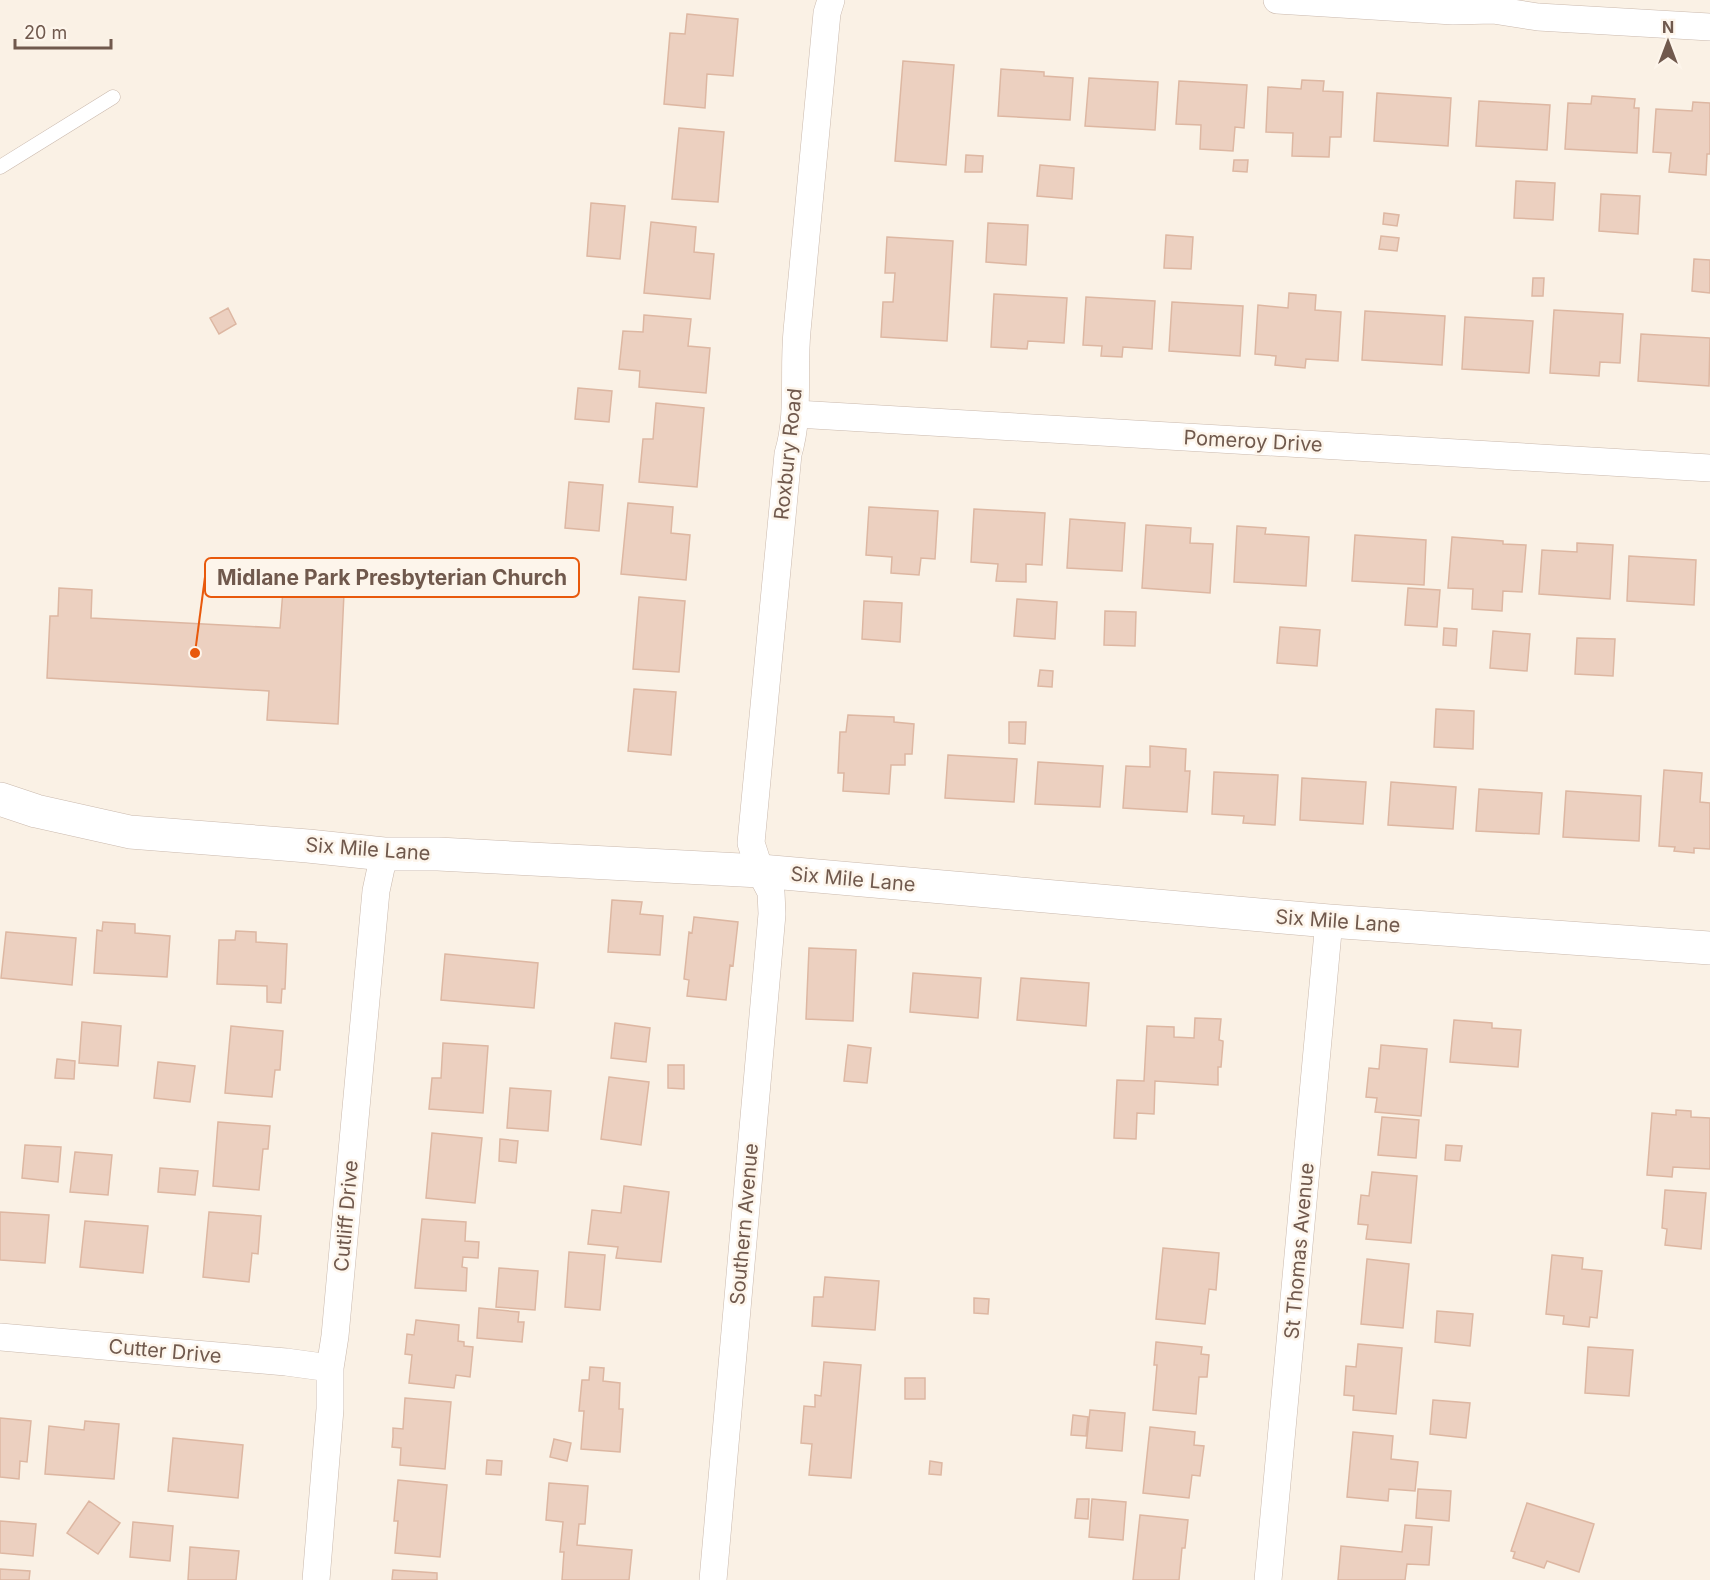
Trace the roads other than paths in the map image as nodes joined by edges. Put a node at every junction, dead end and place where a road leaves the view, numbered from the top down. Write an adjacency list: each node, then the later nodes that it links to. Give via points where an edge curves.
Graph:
1 (831, 0): 7 (street, Roxbury Road, via 796,351)
2 (1277, 0): 3 (street, via 1453,11)
3 (1494, 5): 4 (street, via 1538,17)
4 (1710, 27)
5 (113, 98): 6 (lane)
6 (0, 167)
7 (796, 414): 8 (street, Pomeroy Drive); 11 (street, Roxbury Road, via 788,454 751,843)
8 (1710, 468)
9 (0, 800): 10 (street, Six Mile Lane, via 130,832)
10 (384, 854): 11 (street, Six Mile Lane); 15 (street, Cutliff Drive, via 376,891)
11 (760, 871): 12 (street, Six Mile Lane); 17 (street, Southern Avenue, via 771,892 772,914)
12 (1329, 921): 13 (street, Six Mile Lane); 18 (street, St Thomas Avenue)
13 (1710, 948)
14 (0, 1336): 15 (street, Cutter Drive)
15 (330, 1368): 16 (street, Cutliff Drive)
16 (316, 1580)
17 (713, 1580)
18 (1268, 1580)

